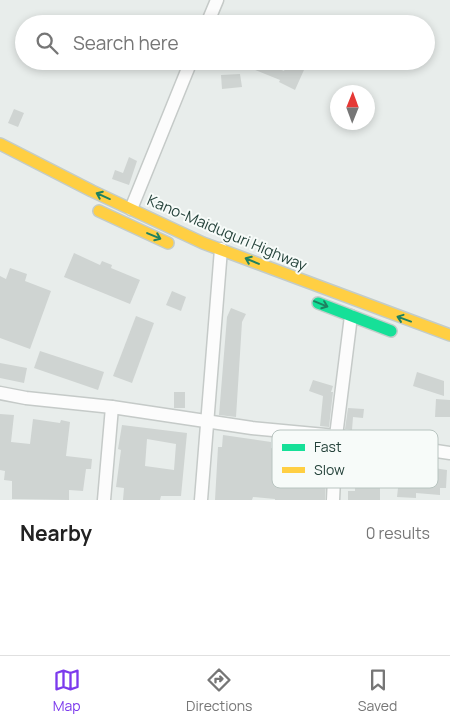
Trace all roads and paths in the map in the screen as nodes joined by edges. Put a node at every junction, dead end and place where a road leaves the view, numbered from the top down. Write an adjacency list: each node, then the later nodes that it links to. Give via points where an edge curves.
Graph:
1 (217, 0): 2 (street)
2 (211, 15)
3 (188, 70): 6 (street)
4 (0, 144): 6 (highway, Kano-Maiduguri Highway, one-way to 4)
5 (86, 205): 7 (highway, one-way to 7)
6 (131, 209): 8 (highway, Kano-Maiduguri Highway)
7 (176, 246)
8 (221, 249): 12 (highway, Kano-Maiduguri Highway, one-way to 8); 15 (street)
9 (309, 300): 10 (highway, one-way to 10)
10 (351, 316): 11 (highway); 17 (street)
11 (399, 333)
12 (450, 335)
13 (0, 393): 14 (street)
14 (112, 407): 15 (street); 18 (street)
15 (207, 421): 16 (street); 19 (street)
16 (273, 430)
17 (337, 430)
18 (104, 500)
19 (201, 500)

